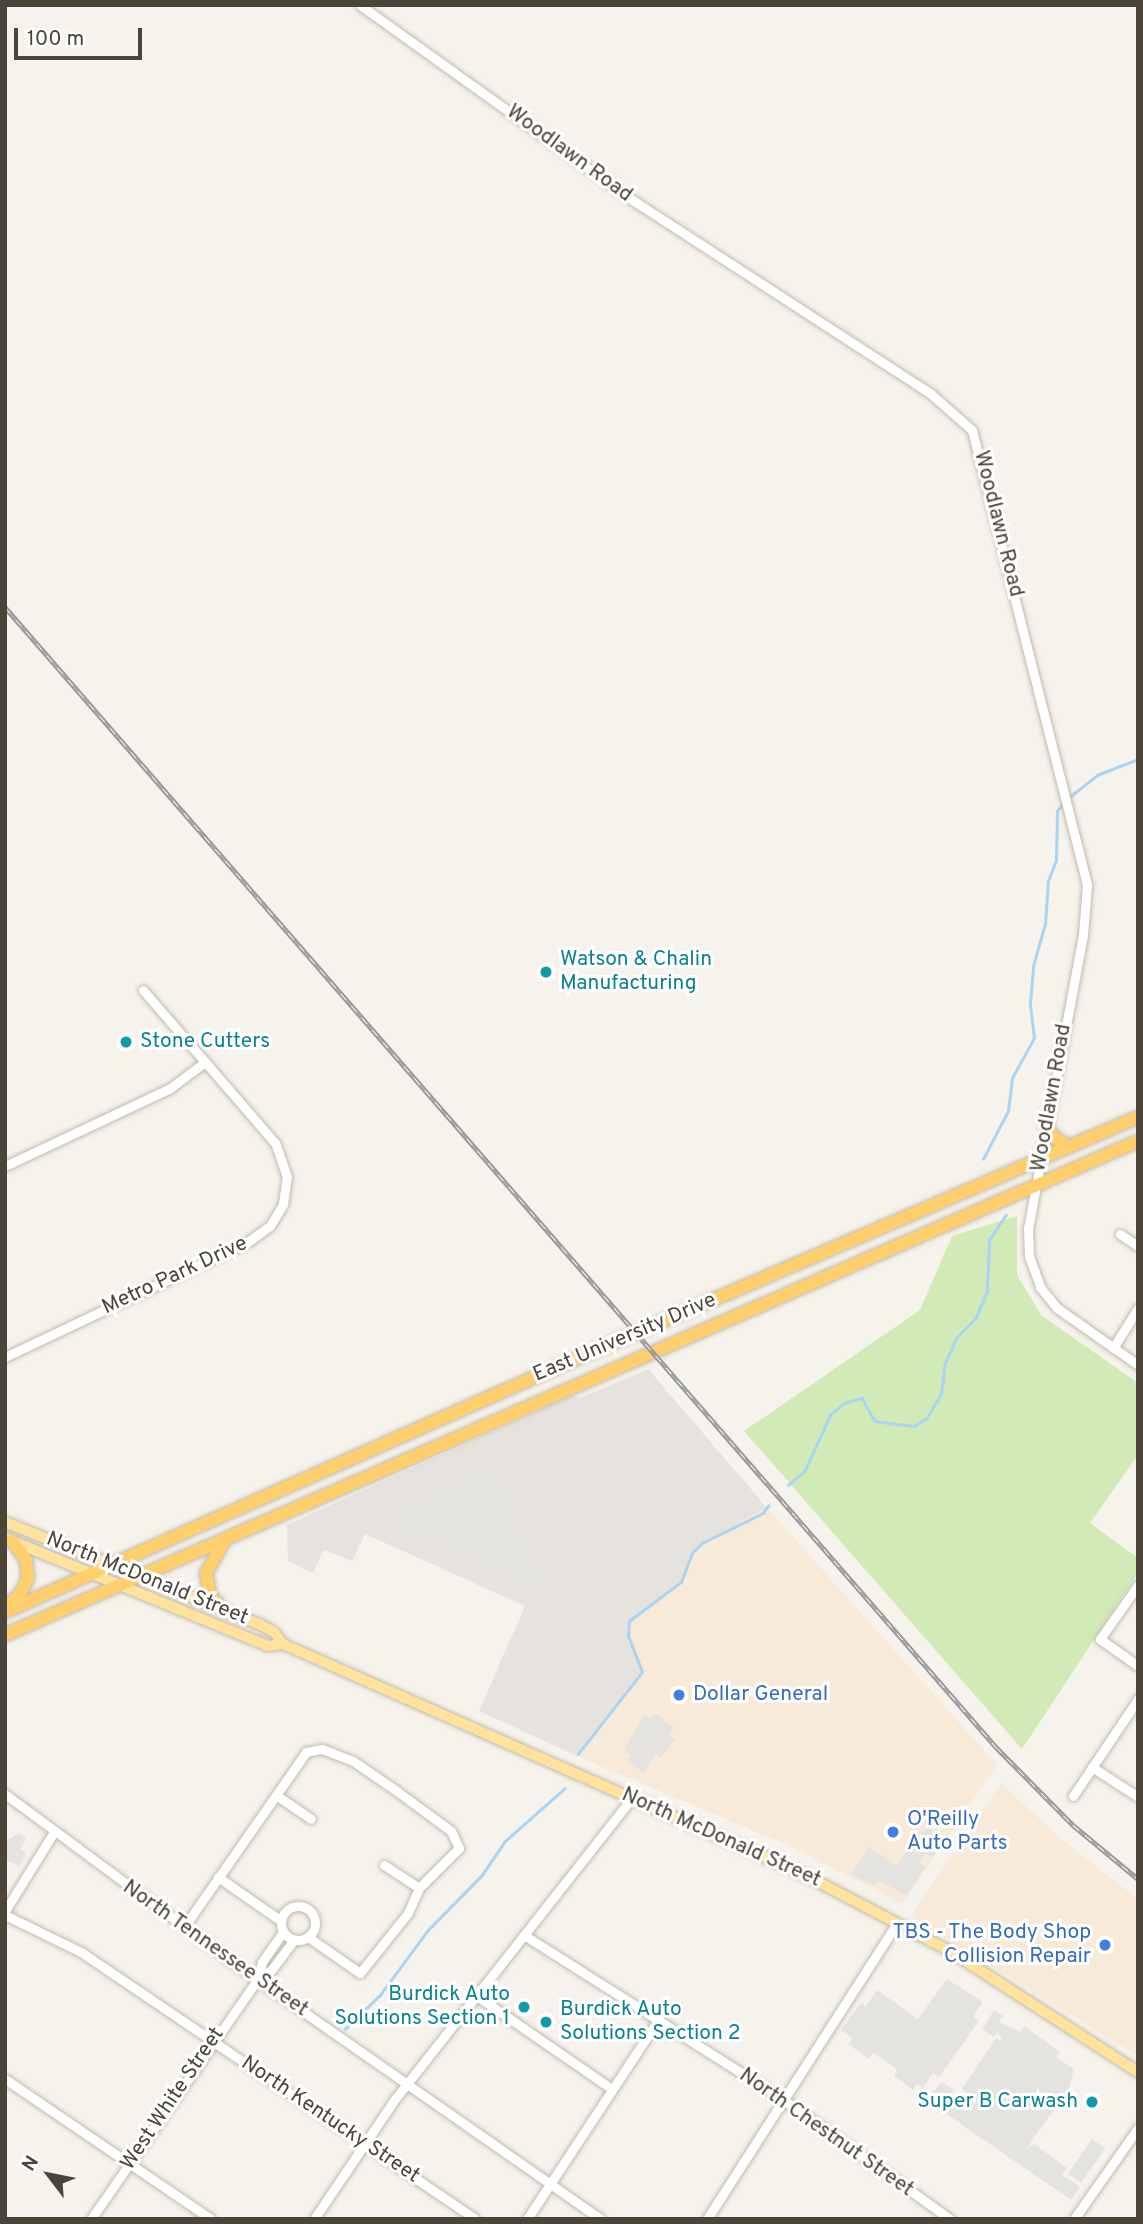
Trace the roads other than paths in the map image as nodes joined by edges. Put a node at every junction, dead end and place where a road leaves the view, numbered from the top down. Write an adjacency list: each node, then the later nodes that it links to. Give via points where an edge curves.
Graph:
1 (360, 5): 5 (street, Woodlawn Road, via 634,201 931,394 972,430 1087,885 1083,935)
2 (143, 990): 3 (street, Metro Park Drive)
3 (205, 1062): 9 (street, via 166,1091); 17 (street, Metro Park Drive, via 270,1136 283,1159 286,1186 275,1220 249,1241)
4 (1138, 1117): 7 (highway, East University Drive)
5 (1046, 1126): 7 (highway); 8 (street, Woodlawn Road)
6 (1138, 1141): 10 (highway, East University Drive)
7 (1070, 1147): 8 (highway, East University Drive)
8 (1041, 1160): 10 (street, Woodlawn Road); 12 (highway, East University Drive)
9 (5, 1166)
10 (1036, 1185): 14 (highway, East University Drive); 16 (street, Woodlawn Road, via 1027,1243 1037,1280 1057,1308)
11 (1120, 1234): 13 (street)
12 (853, 1240): 14 (highway); 19 (highway, East University Drive)
13 (1138, 1246)
14 (862, 1260): 20 (highway, East University Drive, via 555,1392)
15 (1138, 1308): 16 (street)
16 (1113, 1348): 18 (street, Woodlawn Road)
17 (5, 1357)
18 (1138, 1365)
19 (343, 1466): 20 (highway); 24 (highway, East University Drive)
20 (351, 1487): 23 (highway, East University Drive)
21 (5, 1522): 24 (main road, North McDonald Street)
22 (9, 1540): 25 (main road, North McDonald Street); 30 (highway, via 26,1560 28,1577)
23 (224, 1541): 26 (highway, East University Drive); 29 (highway, via 206,1573 210,1594)
24 (114, 1565): 25 (highway, East University Drive); 26 (main road, North McDonald Street)
25 (94, 1573): 28 (main road, North McDonald Street); 30 (highway, East University Drive)
26 (143, 1576): 28 (highway, East University Drive); 29 (main road, North McDonald Street)
27 (1138, 1584): 33 (street, via 1100,1639)
28 (122, 1585): 31 (highway, East University Drive); 32 (main road, North McDonald Street, via 268,1646)
29 (220, 1607): 32 (main road, North McDonald Street, via 274,1632)
30 (5, 1610)
31 (5, 1635)
32 (283, 1644): 40 (main road, North McDonald Street)
33 (1138, 1666)
34 (1138, 1699): 35 (street)
35 (1092, 1767): 38 (street); 39 (street)
36 (5, 1794): 42 (street, North Tennessee Street)
37 (276, 1795): 41 (street); 44 (street); 45 (street, via 312,1748 354,1761 451,1831 459,1848)
38 (1073, 1796)
39 (1138, 1797)
40 (632, 1798): 48 (main road, North McDonald Street, via 772,1859); 51 (street)
41 (311, 1819)
42 (54, 1832): 46 (street); 49 (street, North Tennessee Street)
43 (384, 1865): 45 (street)
44 (218, 1877): 47 (street); 49 (street)
45 (419, 1888): 52 (street, via 408,1913 360,1973)
46 (5, 1913): 57 (street, North Kentucky Street, via 69,1945)
47 (281, 1921): 50 (street); 52 (street, via 291,1908 308,1909 316,1923)
48 (897, 1923): 58 (main road, North McDonald Street, via 988,1975); 62 (street)
49 (184, 1927): 54 (street, North Tennessee Street)
50 (283, 1932): 53 (street); 54 (street, via 262,1962)
51 (524, 1935): 55 (street); 56 (street, North Chestnut Street)
52 (308, 1937): 53 (street)
53 (294, 1940): 54 (street, via 272,1969)
54 (257, 1980): 57 (street, West White Street); 60 (street, North Tennessee Street)
55 (477, 1996): 60 (street); 61 (street)
56 (658, 2020): 61 (street); 62 (street, North Chestnut Street)
57 (212, 2040): 64 (street, North Kentucky Street); 65 (street, West White Street)
58 (1138, 2072)
59 (5, 2079): 65 (street)
60 (407, 2084): 64 (street); 66 (street, North Tennessee Street)
61 (612, 2089): 66 (street)
62 (781, 2098): 73 (street); 74 (street, North Chestnut Street)
63 (1138, 2127): 75 (street)
64 (365, 2143): 69 (street); 70 (street, North Kentucky Street)
65 (128, 2164): 67 (street, West White Street); 68 (street)
66 (550, 2182): 71 (street); 72 (street, North Tennessee Street)
67 (91, 2219)
68 (211, 2219)
69 (314, 2219)
70 (475, 2219)
71 (527, 2219)
72 (601, 2219)
73 (707, 2219)
74 (950, 2219)
75 (1074, 2219)

